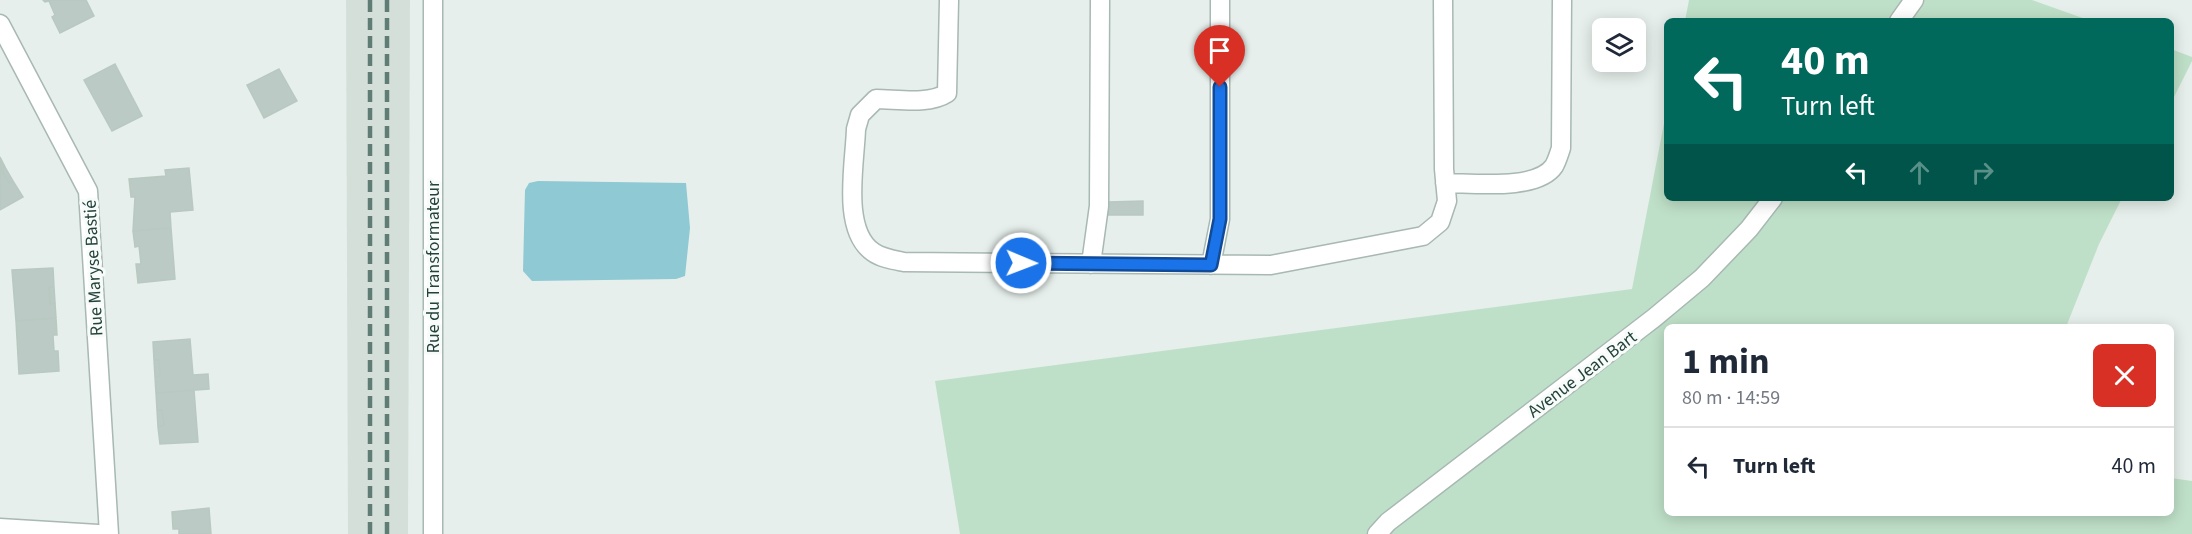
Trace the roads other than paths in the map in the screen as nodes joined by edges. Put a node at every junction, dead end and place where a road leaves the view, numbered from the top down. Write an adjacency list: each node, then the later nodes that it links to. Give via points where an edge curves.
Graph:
1 (433, 0): 17 (street, Rue du Transformateur)
2 (949, 0): 12 (street, via 947,93 940,98 876,99 860,115 852,214 856,231 873,252 904,262)
3 (1100, 0): 12 (street, via 1099,206)
4 (1220, 0): 13 (street, via 1220,219)
5 (1443, 0): 10 (street)
6 (1562, 0): 10 (street, via 1562,148 1554,167 1520,183)
7 (1914, 0): 8 (street)
8 (1901, 18)
9 (0, 24): 16 (street, Rue Maryse Bastié, via 88,191)
10 (1445, 183): 13 (street, via 1447,201 1440,222 1423,236 1271,266)
11 (1771, 201): 18 (street, Avenue Jean Bart, via 1702,278)
12 (1091, 264): 13 (street)
13 (1211, 265)
14 (0, 528): 15 (street)
15 (98, 534)
16 (109, 534)
17 (433, 534)
18 (1377, 534)

